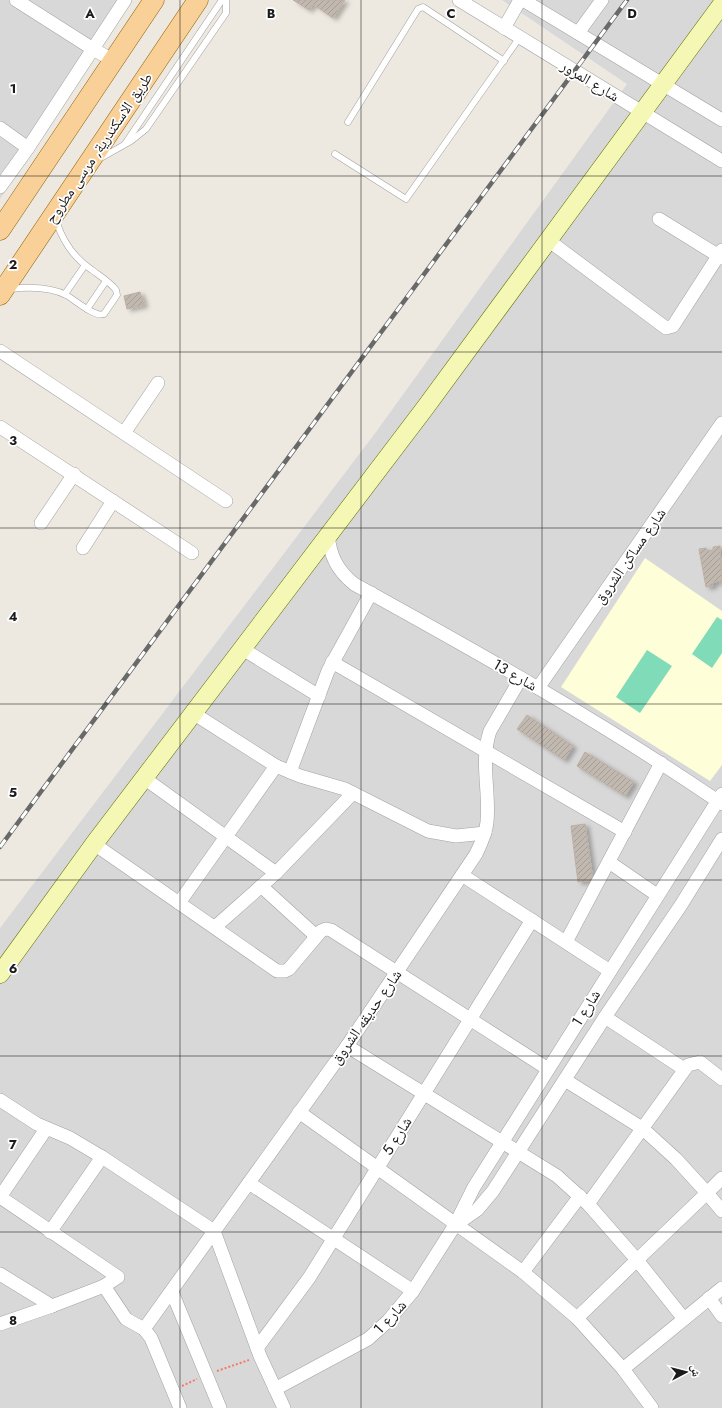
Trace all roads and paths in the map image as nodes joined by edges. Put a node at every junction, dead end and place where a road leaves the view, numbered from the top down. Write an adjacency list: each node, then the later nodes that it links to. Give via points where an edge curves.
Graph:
1 (16, 0): 14 (street)
2 (125, 0): 14 (street)
3 (154, 0): 15 (main road)
4 (198, 0): 26 (main road, طريق الاسكندرية, مرسى مطروح)
5 (222, 0): 22 (lane)
6 (226, 0): 22 (lane, via 226,13 146,128)
7 (459, 0): 11 (street, شارع المرور)
8 (522, 0): 11 (street); 12 (street)
9 (602, 0): 12 (street)
10 (722, 4): 17 (street)
11 (504, 28): 13 (street, شارع المرور)
12 (578, 33): 17 (street)
13 (520, 38): 16 (lane); 18 (street, شارع المرور)
14 (93, 49): 15 (street); 23 (street)
15 (114, 61): 30 (main road)
16 (504, 61): 20 (lane, via 424,7 418,9); 24 (lane, via 406,199)
17 (663, 84): 18 (street); 19 (street)
18 (642, 112): 25 (street, شارع المرور); 31 (street)
19 (722, 120)
20 (348, 122)
21 (0, 128): 23 (street)
22 (124, 145): 26 (lane)
23 (28, 148): 27 (street)
24 (336, 154)
25 (722, 161)
26 (88, 165): 28 (main road, طريق الاسكندرية, مرسى مطروح)
27 (0, 186)
28 (54, 215): 33 (lane, via 66,243); 35 (main road, طريق الاسكندرية, مرسى مطروح)
29 (660, 219): 32 (street)
30 (0, 230)
31 (548, 240): 32 (street, via 666,328 673,326); 47 (street, via 425,408)
32 (721, 255)
33 (84, 265): 34 (lane); 36 (lane)
34 (106, 281): 37 (lane); 37 (lane, via 115,288 117,295 102,315)
35 (2, 292): 36 (lane, via 34,288)
36 (65, 294): 37 (lane)
37 (87, 309)
38 (0, 351): 42 (street)
39 (158, 383): 42 (street)
40 (722, 423): 54 (street, شارع مساكن الشروق)
41 (0, 427): 43 (street)
42 (124, 433): 45 (street)
43 (74, 474): 44 (street); 46 (street)
44 (114, 501): 48 (street); 49 (street)
45 (226, 501)
46 (41, 524)
47 (328, 534): 50 (street, شارع 13, via 332,558 338,568 354,584); 51 (street)
48 (83, 548)
49 (192, 552)
50 (371, 593): 52 (street); 53 (street, شارع 13)
51 (241, 648): 55 (street); 56 (street)
52 (332, 662): 55 (street); 57 (street)
53 (520, 678): 54 (street, شارع 13); 57 (street, شارع حديقه الشروق, via 490,731)
54 (538, 688): 58 (street, شارع 13)
55 (319, 696): 60 (street)
56 (192, 713): 59 (street); 61 (street)
57 (485, 751): 64 (street); 65 (street, شارع حديقه الشروق, via 488,821)
58 (662, 763): 63 (street, شارع 13); 64 (street)
59 (276, 766): 60 (street); 66 (street)
60 (290, 772): 62 (street)
61 (144, 778): 66 (street); 68 (street)
62 (353, 793): 65 (street, via 428,831 456,836); 70 (street)
63 (720, 800): 73 (street, شارع 1)
64 (625, 832): 69 (street)
65 (485, 833): 71 (street, شارع حديقه الشروق, via 476,854)
66 (225, 836): 70 (street); 74 (street)
67 (722, 839): 82 (street, شارع 1)
68 (94, 844): 74 (street); 80 (street)
69 (609, 862): 73 (street); 78 (street)
70 (276, 873): 72 (street)
71 (462, 875): 75 (street); 81 (street, شارع حديقه الشروق)
72 (261, 886): 76 (street); 77 (street)
73 (657, 895): 79 (street, شارع 1)
74 (179, 903): 76 (street)
75 (532, 920): 78 (street); 83 (street, شارع 5)
76 (214, 927): 77 (street, via 280,972 288,969)
77 (316, 936): 81 (street, via 326,928 331,930)
78 (566, 942): 79 (street)
79 (610, 971): 85 (street, شارع 1)
80 (0, 974)
81 (397, 974): 83 (street); 84 (street, شارع حديقه الشروق)
82 (605, 1017): 86 (street); 88 (street, شارع 1)
83 (470, 1020): 85 (street); 89 (street, شارع 5)
84 (347, 1046): 89 (street); 91 (street, شارع حديقه الشروق)
85 (548, 1069): 94 (street, شارع 1)
86 (684, 1070): 87 (street, via 688,1065 700,1062); 92 (street)
87 (721, 1075)
88 (565, 1080): 92 (street); 95 (street, شارع 1)
89 (424, 1093): 94 (street); 97 (street, شارع 5)
90 (0, 1100): 93 (street)
91 (299, 1112): 97 (street); 99 (street, شارع حديقه الشروق)
92 (642, 1128): 100 (street, via 676,1159); 102 (street)
93 (46, 1129): 96 (street, via 70,1138); 101 (street)
94 (503, 1141): 95 (street); 104 (street, شارع 1, via 474,1187)
95 (519, 1152): 102 (street, via 557,1176); 104 (street, شارع 1, via 477,1210)
96 (102, 1157): 105 (street); 106 (street)
97 (378, 1167): 104 (street); 107 (street, شارع 5)
98 (722, 1178): 100 (street)
99 (249, 1183): 105 (street, شارع حديقه الشروق); 107 (street)
100 (706, 1193): 103 (street); 108 (street)
101 (0, 1197): 106 (street)
102 (584, 1200): 108 (street); 109 (street)
103 (722, 1210)
104 (456, 1225): 109 (street); 113 (street, شارع 1)
105 (214, 1231): 114 (street, شارع حديقه الشروق); 122 (street)
106 (50, 1232): 111 (street, via 118,1276)
107 (333, 1239): 113 (street); 122 (street, شارع 5, via 309,1278)
108 (637, 1260): 118 (street); 119 (street)
109 (523, 1272): 118 (street)
110 (0, 1274): 116 (street)
111 (104, 1286): 116 (street); 121 (street, via 126,1319)
112 (722, 1288): 115 (street)
113 (413, 1291): 124 (street, شارع 1, via 385,1325 368,1339)
114 (172, 1292): 121 (street, شارع حديقه الشروق); 126 (street)
115 (709, 1298): 117 (street); 119 (street)
116 (52, 1306): 120 (street)
117 (722, 1316)
118 (577, 1318): 123 (street)
119 (684, 1319): 123 (street)
120 (0, 1324)
121 (144, 1329): 125 (street, via 152,1338)
122 (257, 1348): 124 (street)
123 (623, 1369): 128 (street)
124 (275, 1389): 127 (street)
125 (180, 1408)
126 (220, 1408)
127 (284, 1408)
128 (652, 1408)

